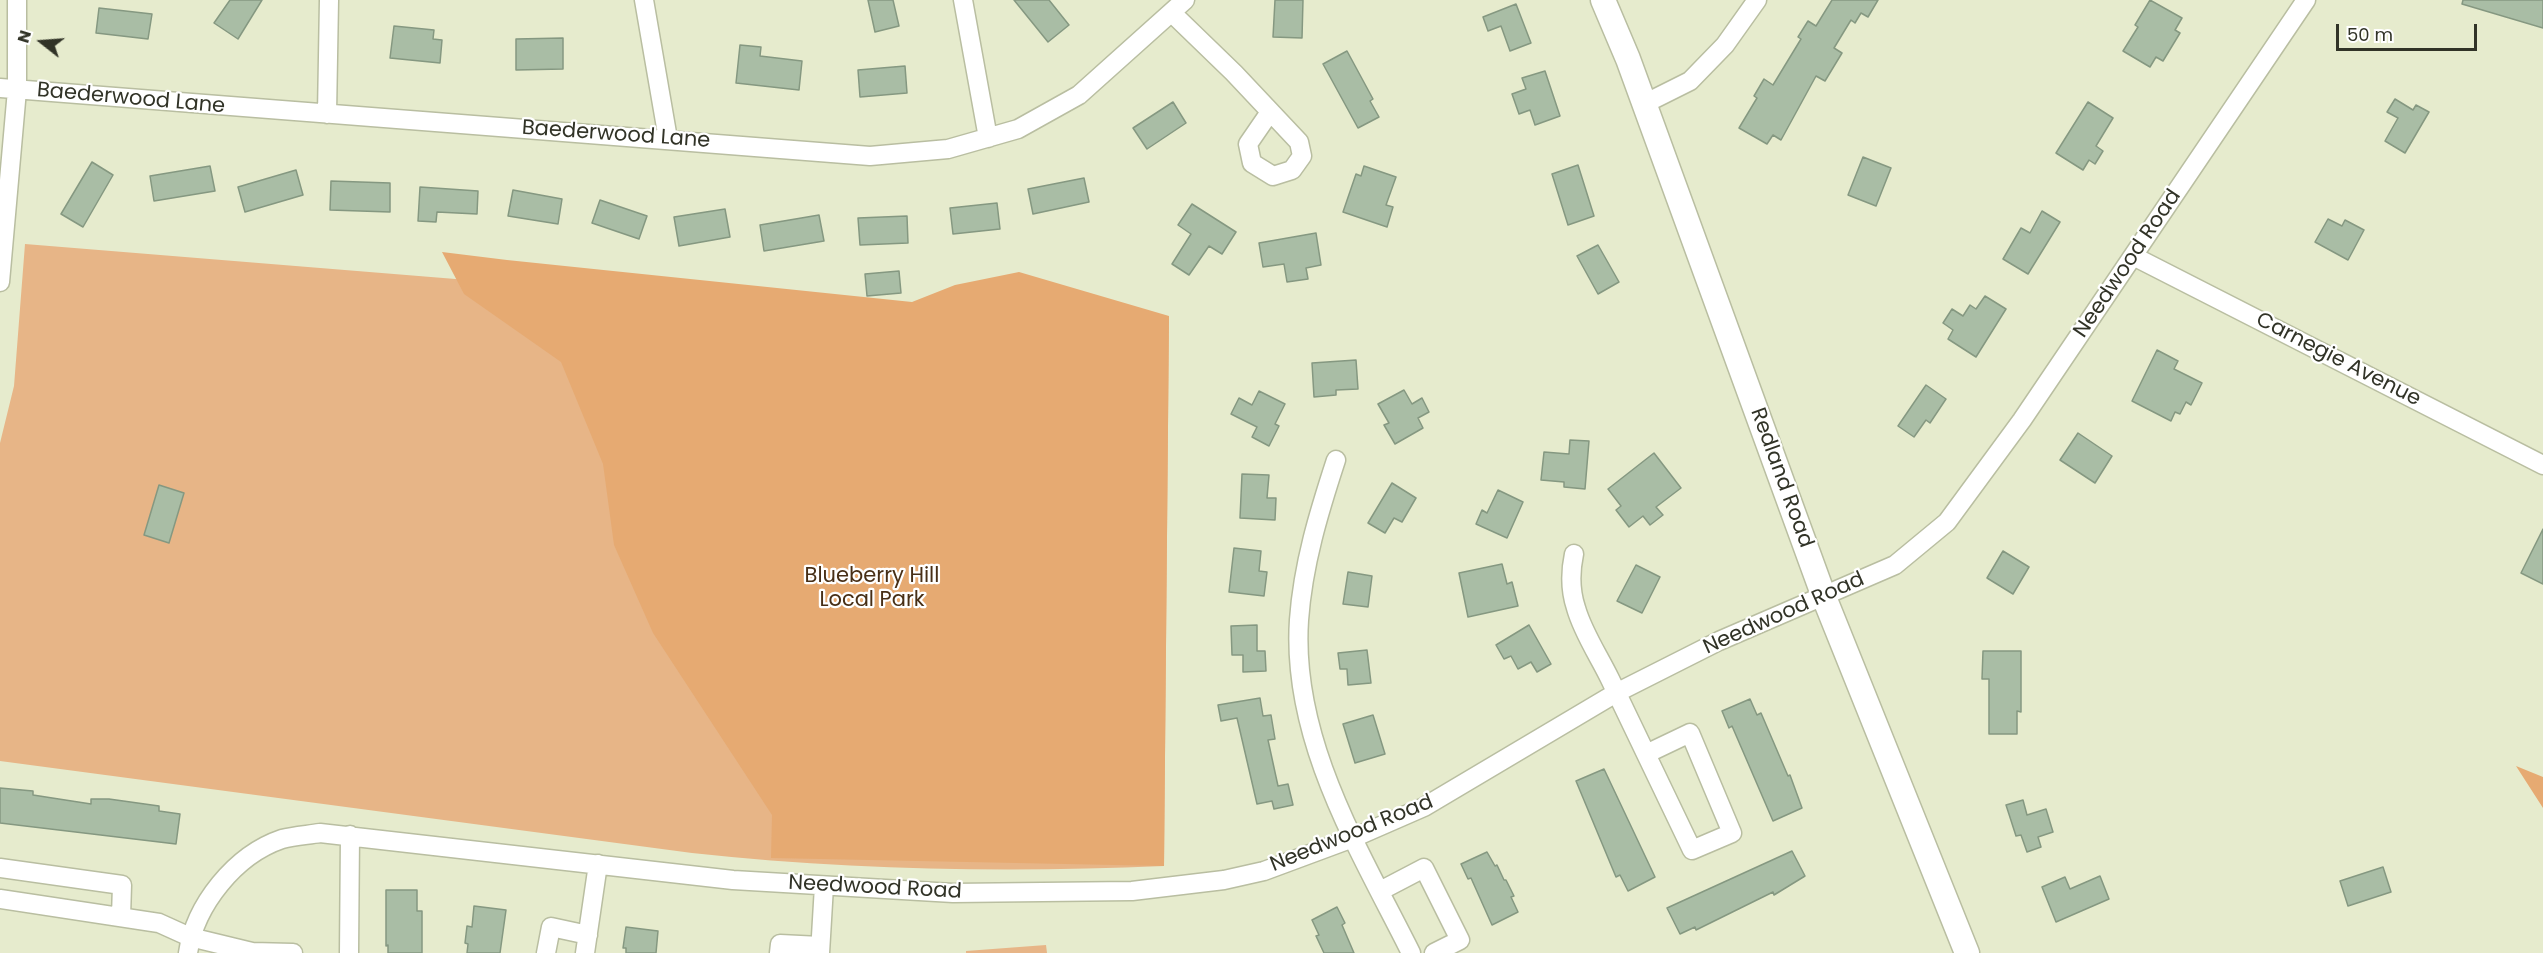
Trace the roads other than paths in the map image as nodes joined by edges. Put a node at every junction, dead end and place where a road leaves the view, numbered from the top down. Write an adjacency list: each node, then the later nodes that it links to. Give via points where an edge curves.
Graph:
1 (17, 0): 10 (street)
2 (329, 0): 13 (street)
3 (644, 0): 15 (street)
4 (963, 0): 14 (street)
5 (1185, 0): 9 (street, Baederwood Lane)
6 (1603, 0): 11 (main road, Redland Road)
7 (1756, 0): 11 (street, via 1725,45 1690,81)
8 (2306, 0): 16 (street, Needwood Road)
9 (1172, 13): 12 (street); 14 (street, Baederwood Lane, via 1079,95 1018,129)
10 (8, 89): 13 (street, Baederwood Lane); 17 (street)
11 (1644, 104): 21 (main road, Redland Road)
12 (1270, 112)
13 (327, 114): 15 (street, Baederwood Lane)
14 (988, 138): 15 (street, Baederwood Lane, via 948,149 870,156)
15 (668, 139)
16 (2133, 256): 19 (street, Carnegie Avenue); 21 (street, Needwood Road, via 2022,420 1947,522 1895,565)
17 (0, 282)
18 (1336, 460): 25 (street, via 1314,529 1305,574 1299,661 1311,735)
19 (2543, 465)
20 (1574, 554): 22 (street, via 1570,576 1576,609)
21 (1824, 597): 22 (street, Needwood Road, via 1719,641); 41 (main road, Redland Road)
22 (1616, 693): 23 (street); 25 (street, Needwood Road, via 1424,807)
23 (1646, 754): 23 (street, via 1690,734 1732,833 1692,850)
24 (350, 835): 26 (street, Needwood Road); 33 (street, Needwood Road, via 320,833 283,839 258,851 239,865 204,905); 36 (street)
25 (1353, 838): 28 (street, Needwood Road, via 1264,871 1132,891 953,893); 29 (street)
26 (598, 864): 28 (street, Needwood Road); 32 (street)
27 (0, 868): 31 (street, via 122,885)
28 (824, 886): 34 (street)
29 (1380, 891): 39 (street); 40 (street, via 1424,868 1460,940)
30 (0, 899): 31 (street)
31 (121, 917): 33 (street, via 159,923)
32 (587, 944): 37 (street, via 550,927)
33 (189, 945): 35 (street)
34 (820, 949): 38 (street, via 780,944)
35 (293, 953)
36 (349, 953)
37 (546, 953)
38 (779, 953)
39 (1411, 953)
40 (1434, 953)
41 (1967, 953)

